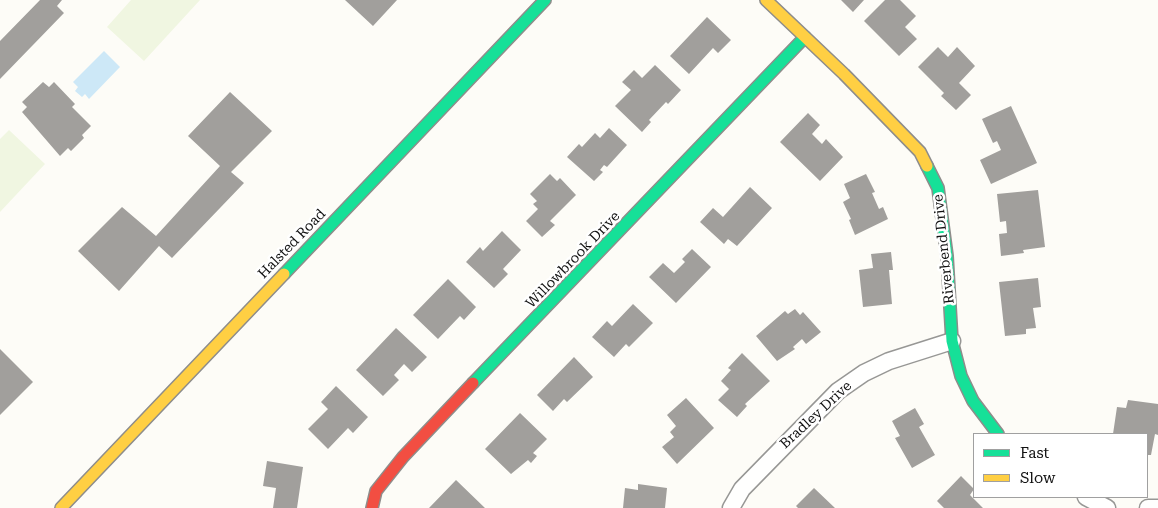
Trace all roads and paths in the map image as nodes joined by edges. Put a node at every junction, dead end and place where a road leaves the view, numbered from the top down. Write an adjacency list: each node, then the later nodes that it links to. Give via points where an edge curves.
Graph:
1 (545, 0): 7 (street, Halsted Road)
2 (766, 0): 3 (street, Riverbend Drive)
3 (805, 37): 4 (street, Riverbend Drive, via 920,152 938,188 947,256); 8 (street, Willowbrook Drive, via 403,457 376,491)
4 (952, 341): 5 (street, Riverbend Drive, via 973,401); 9 (street, Bradley Drive, via 889,361 838,391 742,489)
5 (997, 433)
6 (1088, 498): 10 (street)
7 (61, 508)
8 (372, 508)
9 (730, 508)
10 (1107, 508)
11 (1148, 508): 12 (street)
12 (1158, 508)

